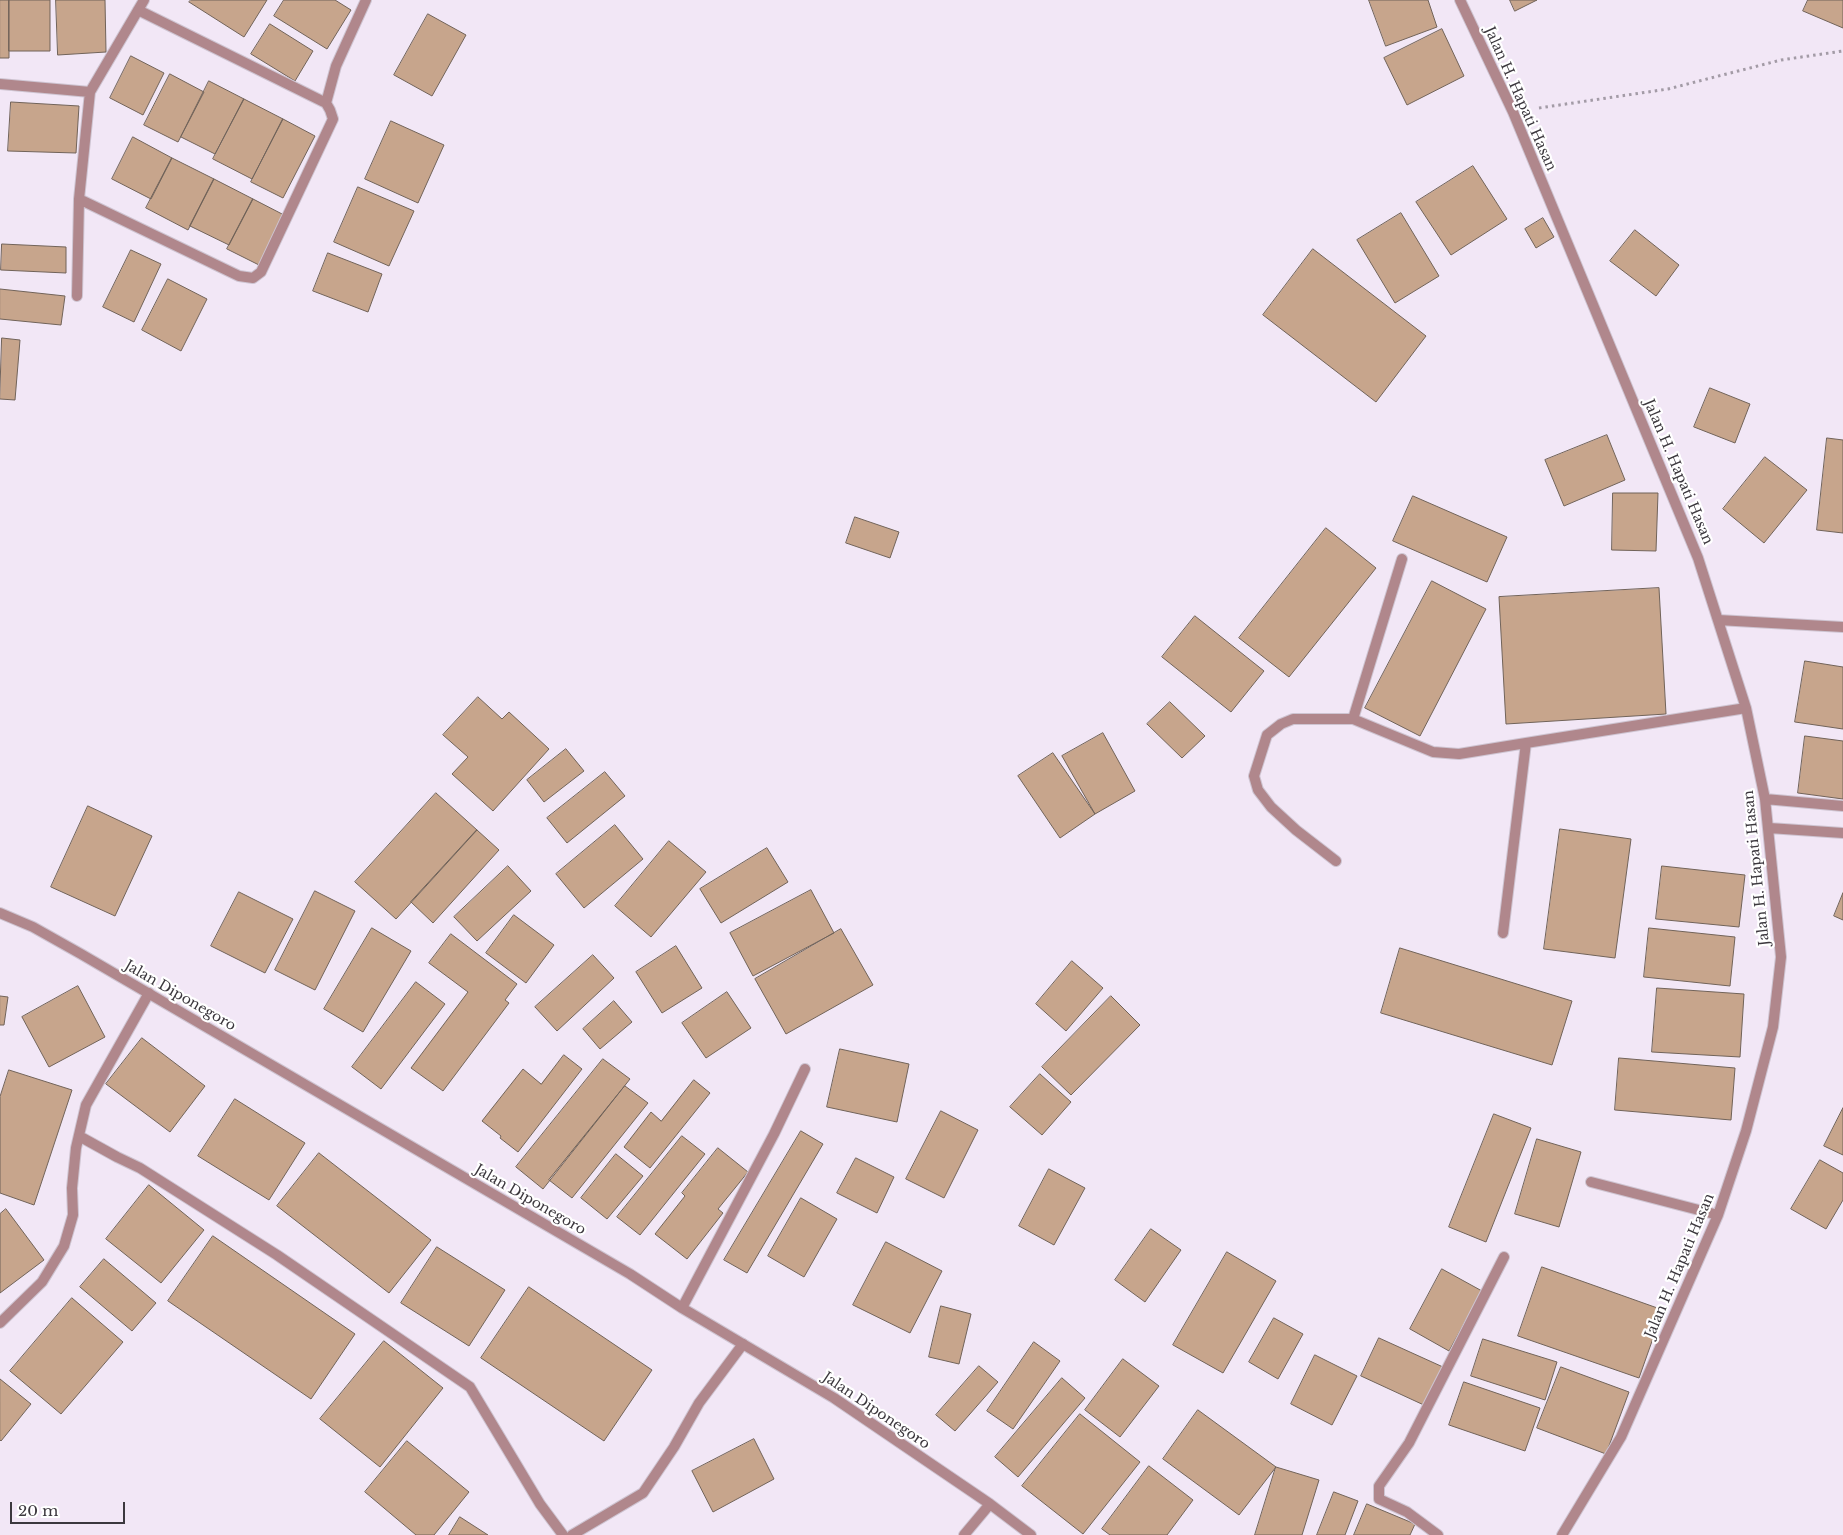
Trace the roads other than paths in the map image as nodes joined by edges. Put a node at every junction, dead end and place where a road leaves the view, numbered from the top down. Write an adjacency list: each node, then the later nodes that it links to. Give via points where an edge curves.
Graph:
1 (144, 0): 4 (street)
2 (366, 0): 7 (street, via 336,66)
3 (1460, 0): 11 (street, Jalan H. Hapati Hasan, via 1513,112 1698,558)
4 (138, 10): 6 (street); 7 (street)
5 (0, 84): 6 (street)
6 (90, 92): 8 (street)
7 (326, 103): 8 (street, via 333,119 262,272 253,278 239,276)
8 (79, 199): 9 (street)
9 (77, 296)
10 (1402, 559): 14 (street)
11 (1718, 620): 12 (street); 13 (street, Jalan H. Hapati Hasan)
12 (1843, 627)
13 (1746, 708): 15 (street); 16 (street, Jalan H. Hapati Hasan)
14 (1353, 719): 15 (street, via 1433,752 1459,754); 20 (street, via 1293,719 1281,724 1267,735 1254,776 1258,790 1271,807)
15 (1526, 743): 22 (street)
16 (1765, 799): 17 (street); 18 (street, Jalan H. Hapati Hasan)
17 (1843, 806)
18 (1769, 828): 19 (street); 27 (street, Jalan H. Hapati Hasan, via 1781,957 1774,1027 1746,1131)
19 (1843, 833)
20 (1336, 861)
21 (0, 913): 23 (street, Jalan Diponegoro, via 33,927)
22 (1503, 933)
23 (149, 993): 25 (street, via 86,1105); 29 (street, Jalan Diponegoro, via 630,1274)
24 (805, 1069): 29 (street)
25 (79, 1136): 30 (street, via 72,1188 73,1215 64,1246 42,1282); 33 (street, via 140,1168 277,1255 470,1387 540,1504)
26 (1591, 1182): 27 (street)
27 (1718, 1215): 38 (street, Jalan H. Hapati Hasan, via 1622,1437)
28 (1504, 1257): 37 (street, via 1409,1443 1379,1486 1379,1498 1407,1512)
29 (682, 1308): 31 (street, Jalan Diponegoro)
30 (0, 1324)
31 (743, 1344): 32 (street, Jalan Diponegoro, via 834,1398); 34 (street, via 699,1403 643,1494)
32 (990, 1504): 35 (street); 36 (street, Jalan Diponegoro)
33 (563, 1535)
34 (572, 1535)
35 (964, 1535)
36 (1031, 1535)
37 (1438, 1535)
38 (1562, 1535)

